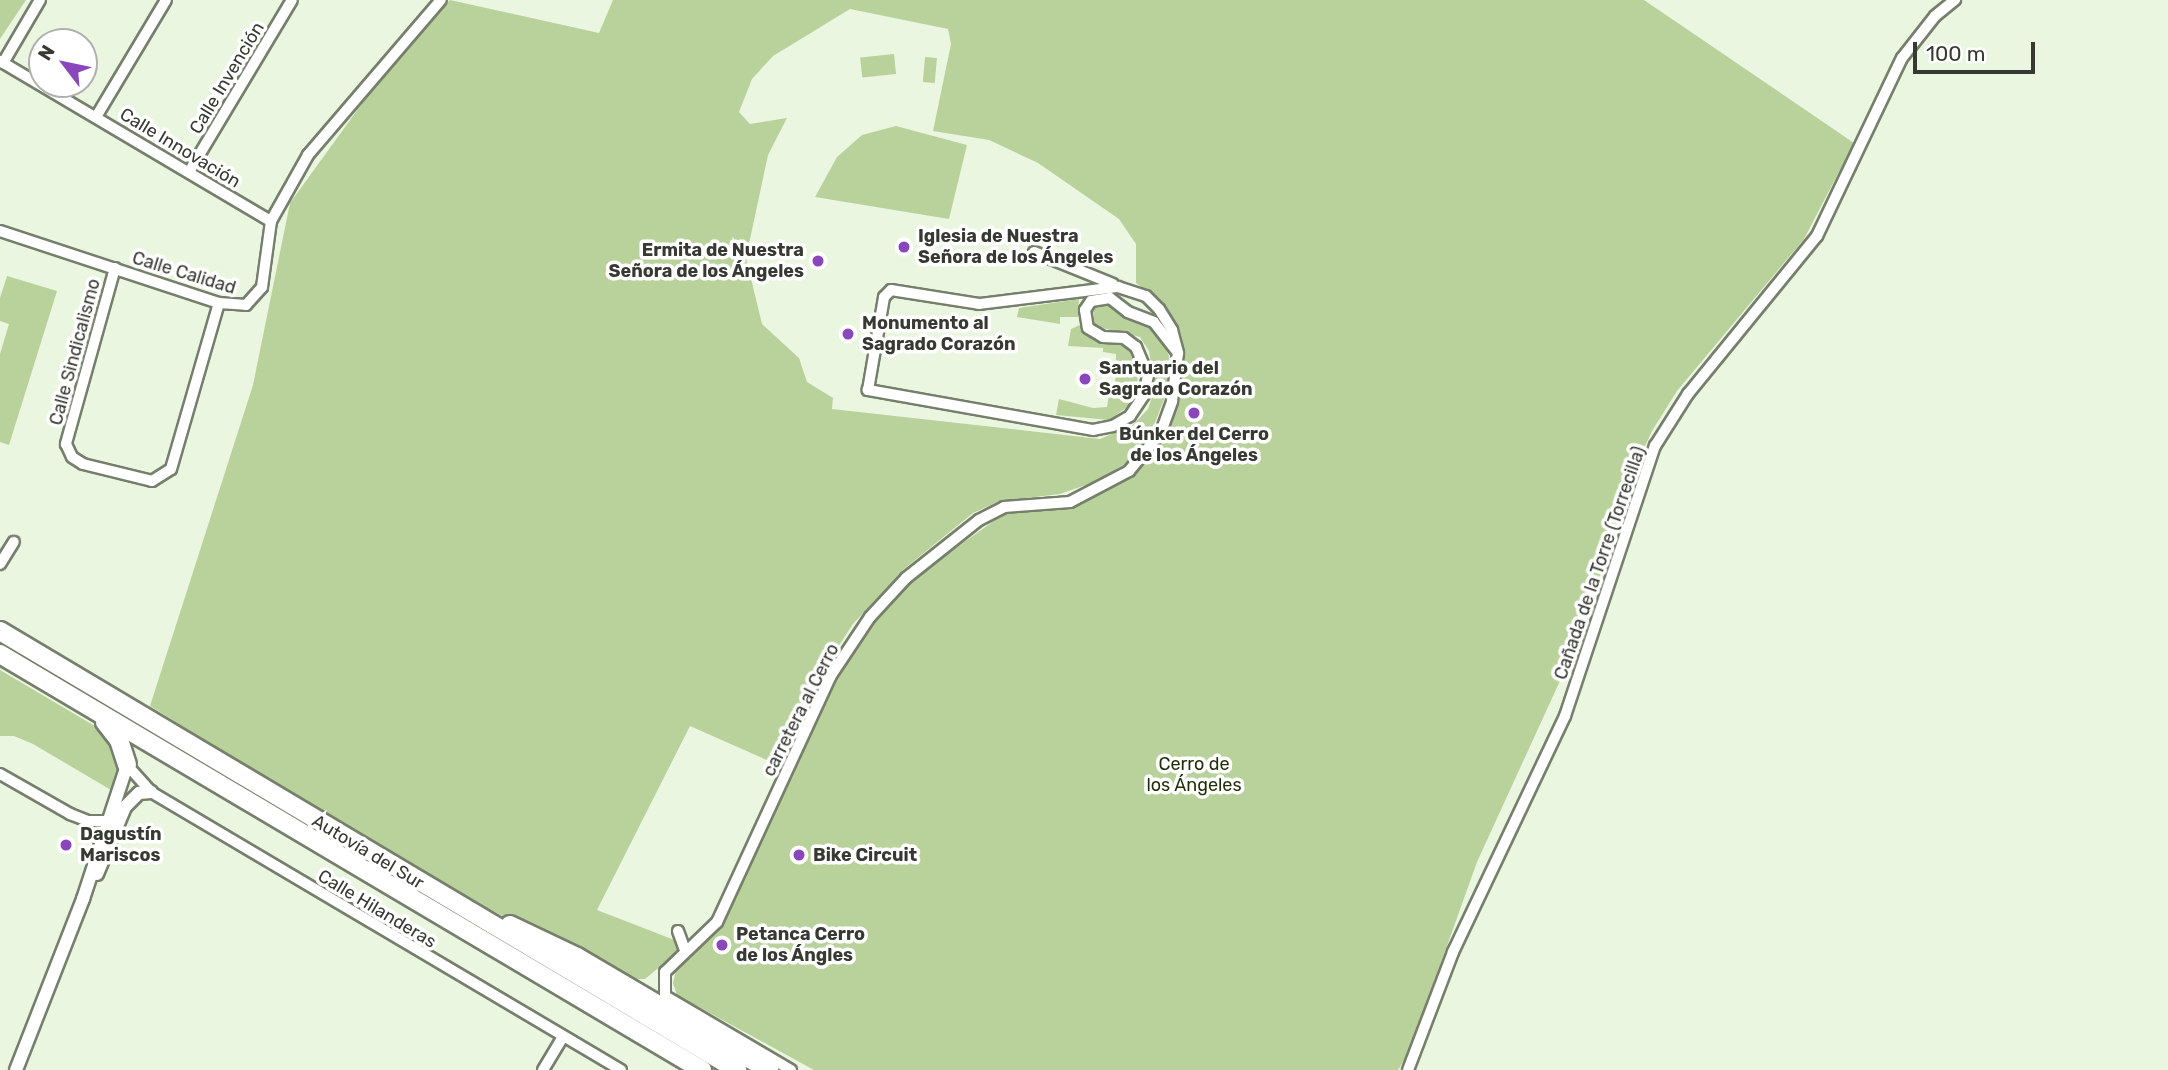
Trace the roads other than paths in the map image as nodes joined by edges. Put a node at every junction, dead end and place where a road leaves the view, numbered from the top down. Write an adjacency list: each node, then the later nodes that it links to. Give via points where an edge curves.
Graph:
1 (40, 0): 6 (street)
2 (166, 0): 7 (street)
3 (292, 0): 8 (street, Calle Invención)
4 (441, 0): 9 (street, Calle Calidad, via 308,155)
5 (1955, 0): 41 (street, Cañada de la Torre (Torrecilla), via 1935,16 1902,58 1817,236 1688,394 1656,446 1565,716 1467,922)
6 (2, 62): 7 (street, Calle Innovación)
7 (96, 117): 8 (street, Calle Innovación)
8 (190, 172): 9 (street, Calle Innovación)
9 (271, 221): 15 (street, Calle Calidad, via 256,297 234,307)
10 (0, 231): 12 (street, Calle Calidad)
11 (1034, 252): 13 (street)
12 (115, 268): 15 (street, Calle Calidad); 15 (street, Calle Sindicalismo, via 66,444 72,457 83,464 152,481 171,469)
13 (1118, 287): 14 (street); 16 (street); 16 (street, via 979,304 891,290 884,297 868,390 1093,430 1112,426 1130,416 1144,394 1148,375 1136,347 1124,338 1103,337 1088,328 1085,310 1091,301 1101,297)
14 (1139, 293): 17 (street, via 1130,302); 18 (street, via 1159,309 1172,330)
15 (219, 303)
16 (1116, 303): 17 (street)
17 (1133, 314): 18 (street, via 1154,322)
18 (1178, 353): 32 (street, carretera al Cerro, via 1172,401 1161,432 1129,471 1070,502 1004,508 979,520 906,578 870,617 830,677 717,922)
19 (13, 542): 20 (street)
20 (0, 564)
21 (0, 619): 24 (highway, via 38,643)
22 (0, 631): 24 (highway, Autovía del Sur)
23 (0, 654): 25 (highway, Autovía del Sur)
24 (49, 659): 30 (highway, Autovía del Sur)
25 (99, 714): 26 (highway, via 119,740); 37 (highway, Autovía del Sur)
26 (127, 765): 28 (street, Calle Hilanderas); 29 (street)
27 (0, 774): 29 (street, via 70,814)
28 (151, 792): 29 (street, via 132,798); 33 (street, Calle Hilanderas)
29 (112, 825): 34 (street)
30 (420, 883): 38 (highway, Autovía del Sur); 39 (highway, via 577,957)
31 (678, 931): 32 (street)
32 (685, 950): 40 (street, carretera al Cerro, via 665,971 665,996)
33 (563, 1037): 35 (street); 36 (street, Calle Hilanderas)
34 (16, 1070)
35 (543, 1070)
36 (621, 1070)
37 (702, 1070)
38 (737, 1070)
39 (769, 1070)
40 (791, 1070)
41 (1408, 1070)

